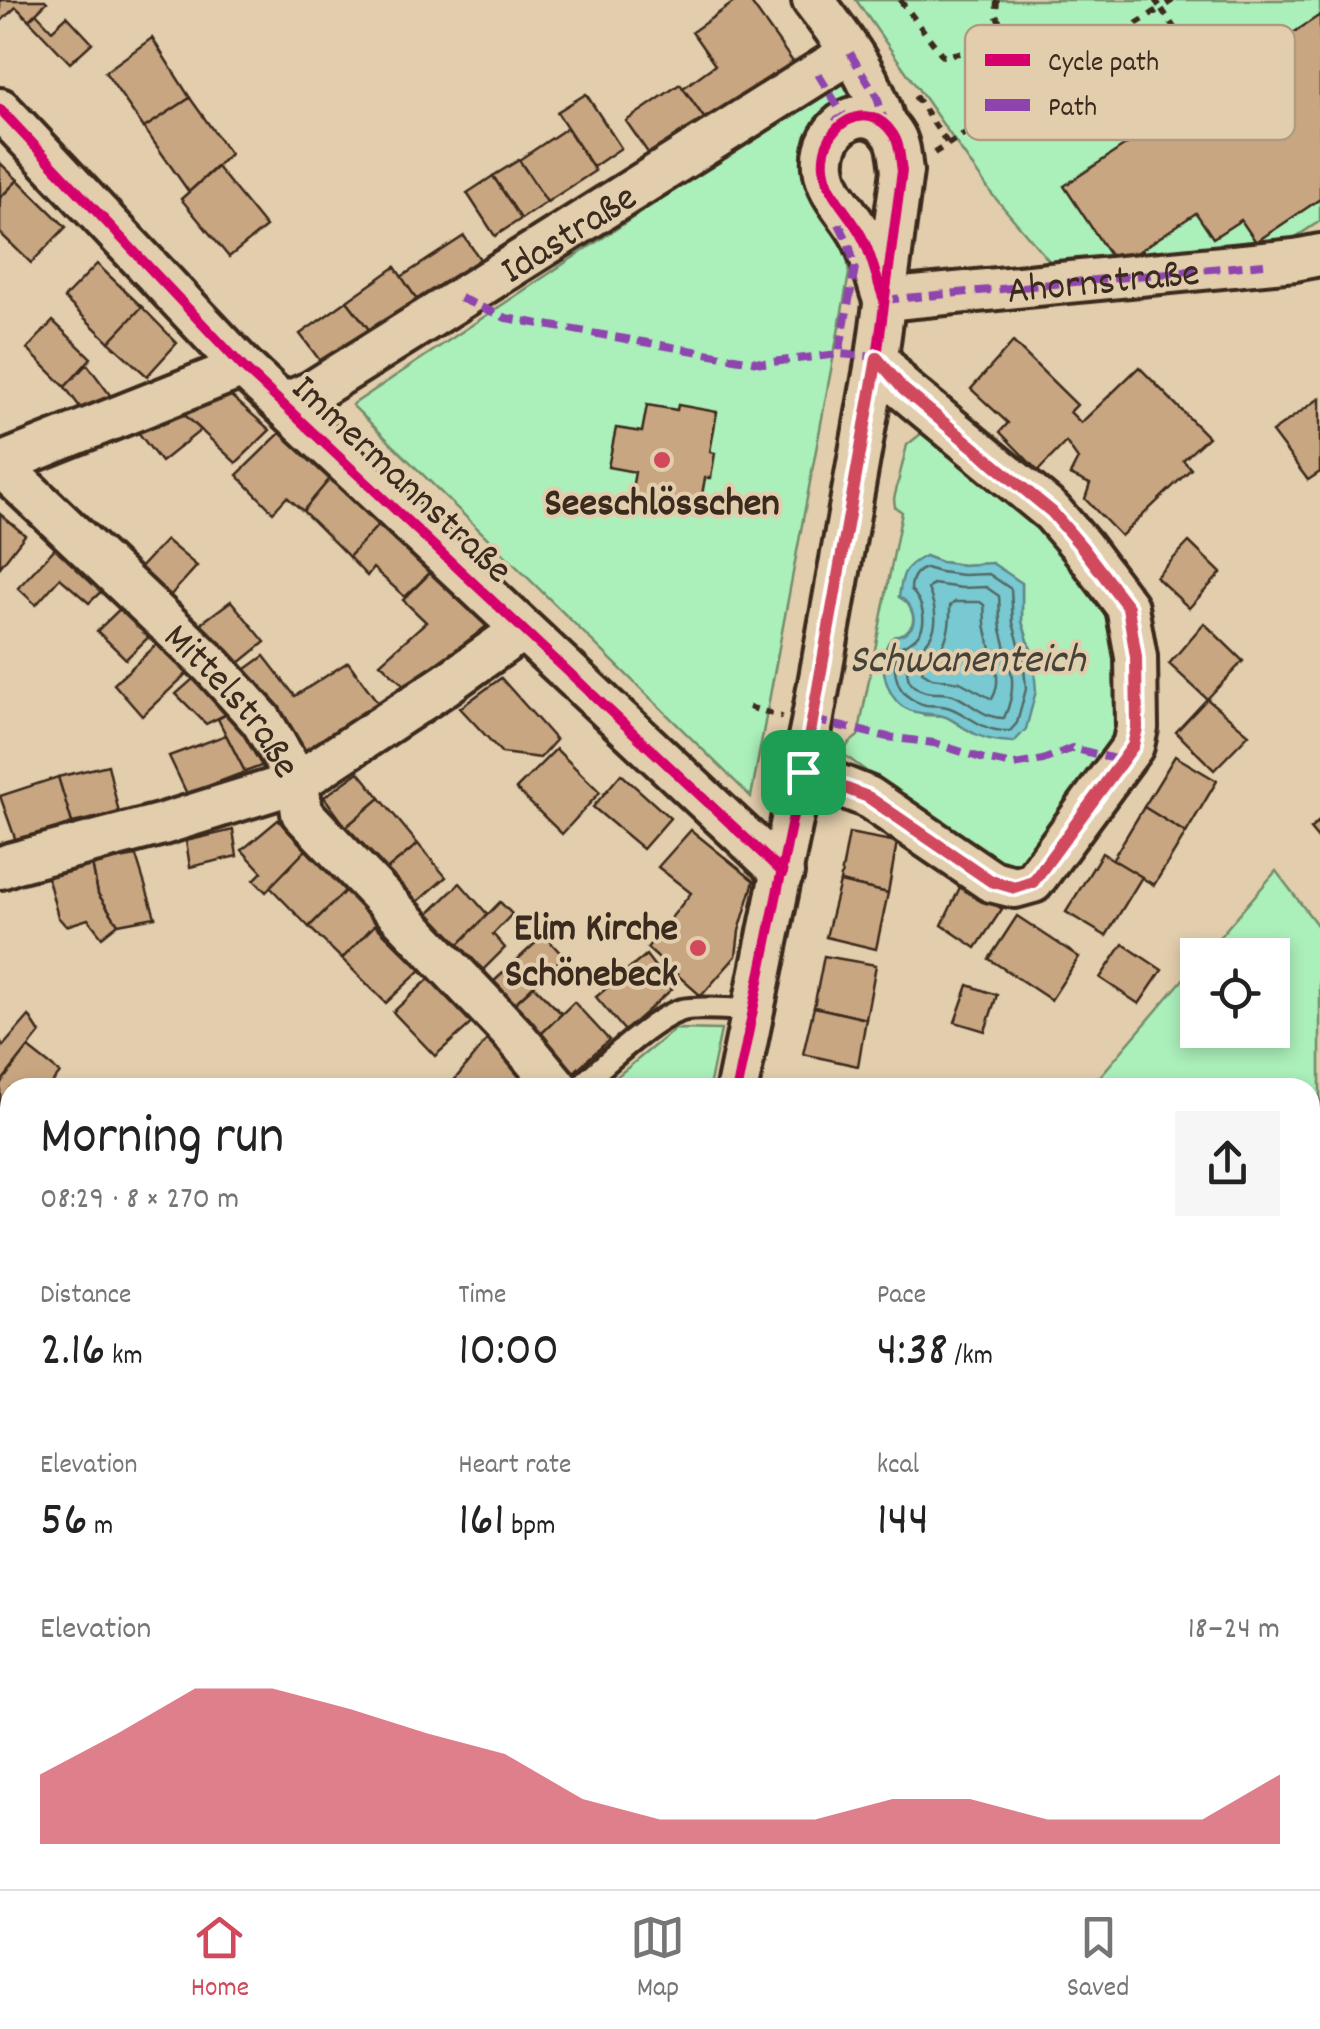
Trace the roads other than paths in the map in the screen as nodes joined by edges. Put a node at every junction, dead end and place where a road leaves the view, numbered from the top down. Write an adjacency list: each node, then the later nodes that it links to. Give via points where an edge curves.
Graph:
1 (813, 0): 2 (street)
2 (850, 53): 4 (street, via 877,97); 9 (street, Idastraße)
3 (0, 109): 8 (street, Immermannstraße)
4 (884, 124): 6 (street, via 894,136 902,171); 6 (street, via 856,117 843,122 824,156 834,197 862,235)
5 (1320, 255): 6 (street, Ahornstraße)
6 (884, 300): 7 (street)
7 (877, 358): 12 (street); 12 (street, via 903,389 1052,512 1128,607 1137,728 1133,746 1060,848 1033,882 1015,888 991,881 868,797)
8 (243, 367): 9 (street, Immermannstraße); 10 (street)
9 (284, 404): 11 (street, Immermannstraße)
10 (0, 464): 13 (street, Mittelstraße, via 212,666 260,720)
11 (522, 630): 13 (street); 15 (street, Immermannstraße)
12 (803, 772): 15 (street)
13 (298, 782): 14 (street); 17 (street, Mittelstraße, via 302,813)
14 (0, 868)
15 (782, 873): 16 (street)
16 (754, 1010): 18 (lane, via 683,1010); 19 (street)
17 (550, 1078)
18 (590, 1078)
19 (739, 1078)

